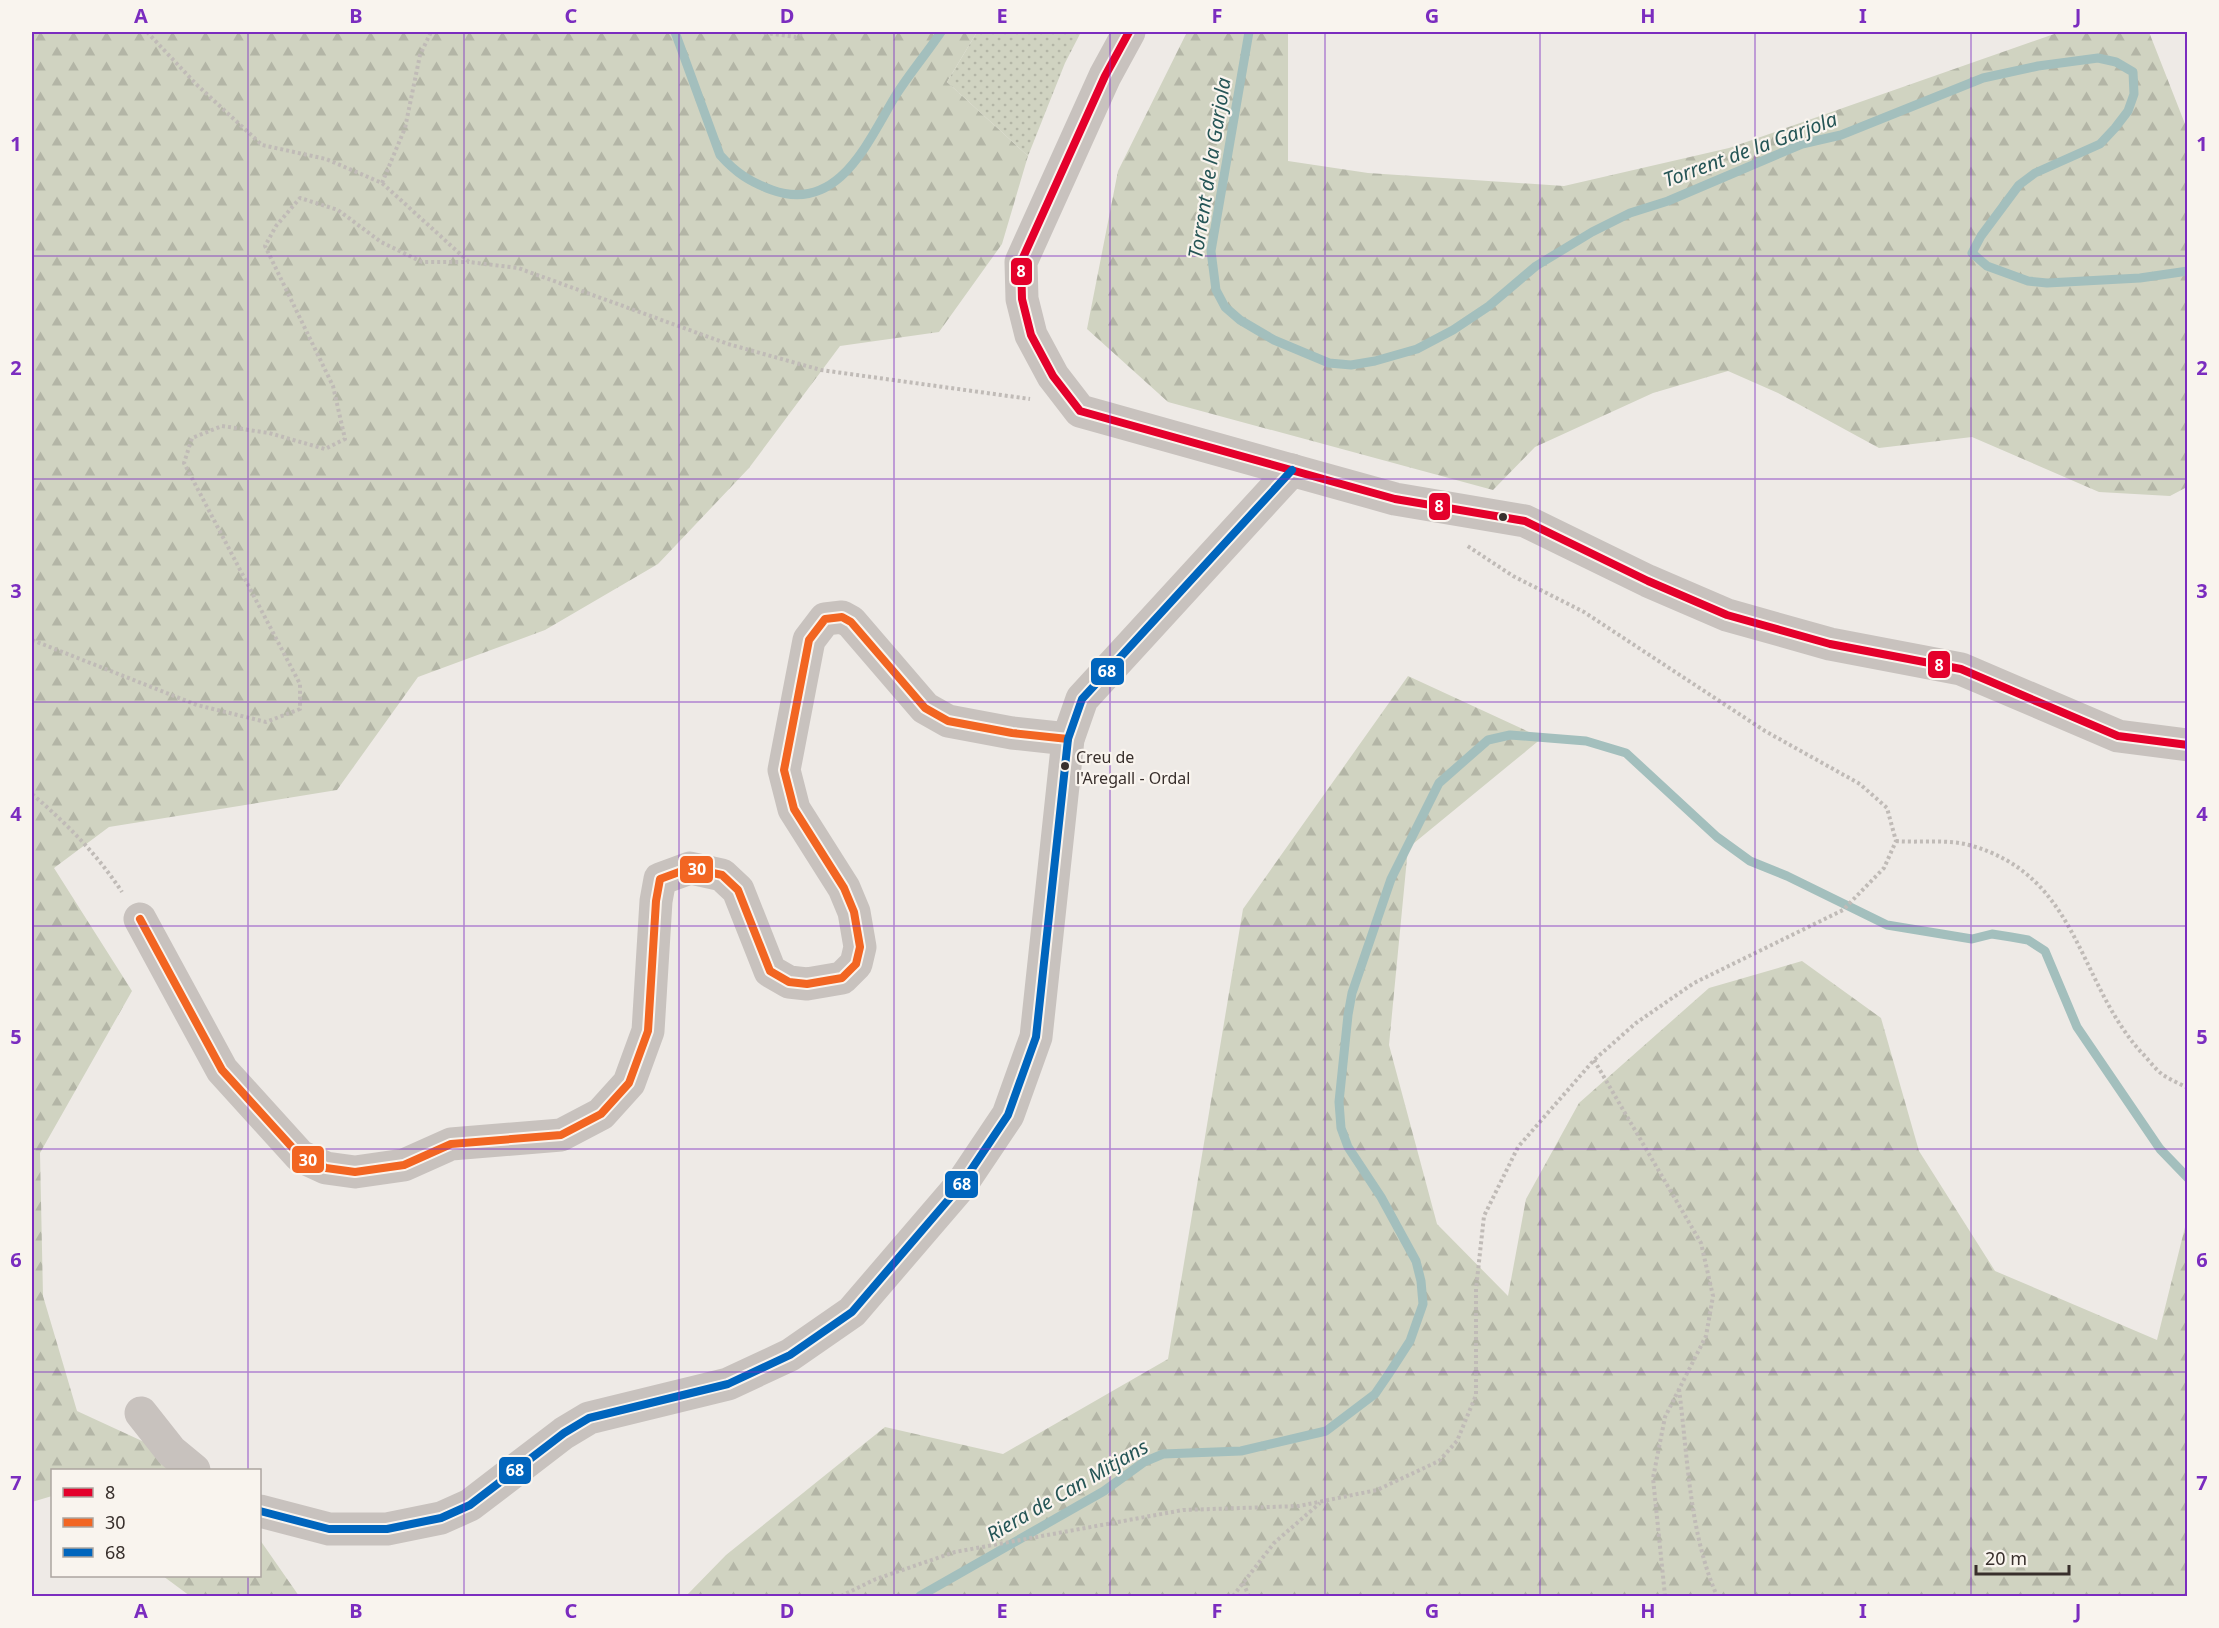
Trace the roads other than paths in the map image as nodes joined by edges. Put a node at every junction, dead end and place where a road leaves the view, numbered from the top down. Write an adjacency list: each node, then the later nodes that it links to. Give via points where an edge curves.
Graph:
1 (1130, 32): 2 (street, via 1105,76 1021,262 1022,299 1031,335 1053,376 1080,411)
2 (1292, 470): 3 (street, via 1082,699); 4 (street, via 1395,499 1526,521 1726,615 1830,644 1961,669 2118,736)
3 (1068, 739): 5 (street, via 1012,734 948,721 926,708 851,622 842,616 825,619 809,640 784,770 794,809 844,888 854,912 860,947 856,964 842,978 807,984 789,982 771,971 738,890 722,875 690,868 660,879 648,1031 629,1083 601,1114 561,1135 451,1144 404,1165 355,1172 326,1168 300,1155 222,1070); 8 (street, via 1036,1037 1008,1115 961,1185 852,1312 790,1354 728,1384 589,1418 564,1432 470,1504 441,1518 387,1529 329,1529)
4 (2187, 745)
5 (140, 919)
6 (141, 1413): 7 (street, via 171,1451)
7 (193, 1469)
8 (261, 1511)

